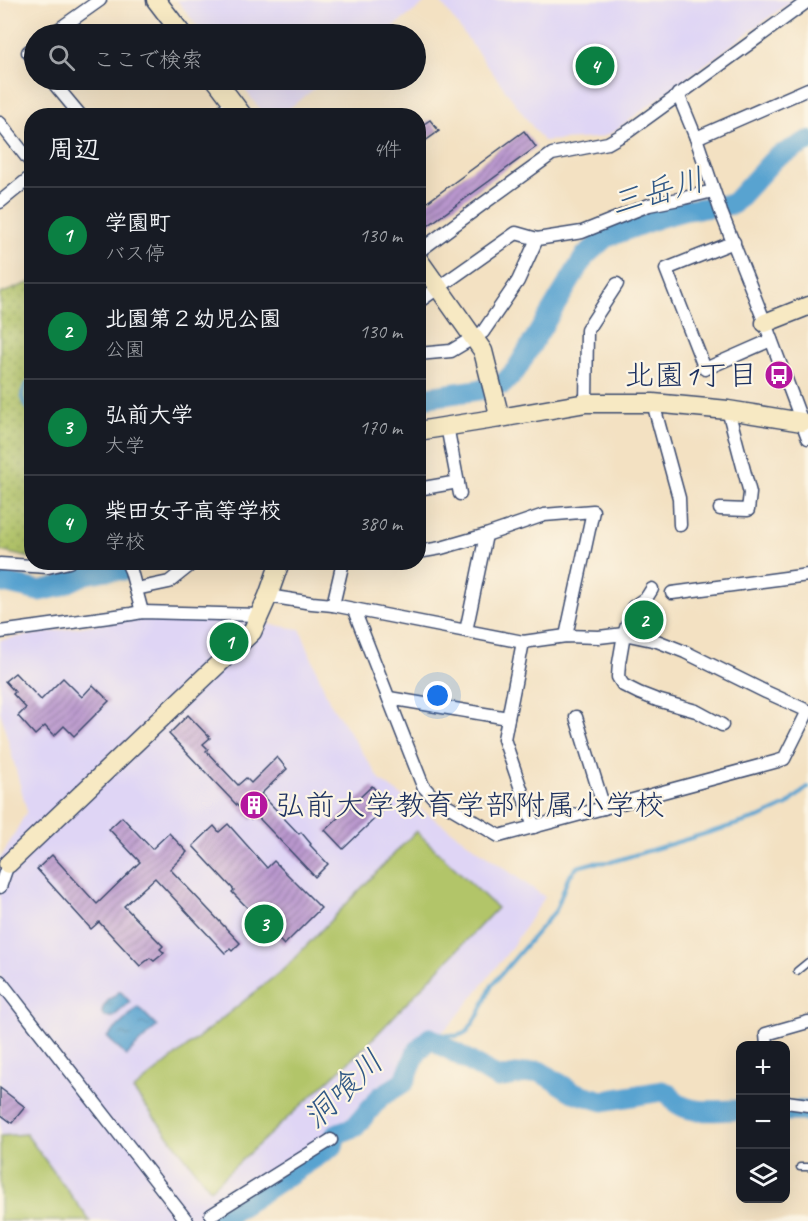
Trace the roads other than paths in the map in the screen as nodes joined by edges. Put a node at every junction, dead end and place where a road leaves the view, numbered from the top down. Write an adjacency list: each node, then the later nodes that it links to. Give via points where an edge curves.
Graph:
1 (100, 0): 4 (street)
2 (156, 0): 5 (street)
3 (808, 1): 9 (street)
4 (66, 24)
5 (174, 24)
6 (808, 89): 13 (street)
7 (59, 90): 10 (street)
8 (224, 90): 11 (street)
9 (678, 94): 13 (street); 20 (street, via 608,143 552,154)
10 (74, 108)
11 (237, 108)
12 (0, 123): 14 (street)
13 (696, 138): 16 (street)
14 (24, 154)
15 (24, 182): 17 (street)
16 (717, 201): 18 (street, via 684,198 649,205 582,232); 19 (street)
17 (0, 202)
18 (537, 239): 23 (street, via 516,233); 27 (street, via 519,281 483,332)
19 (734, 242): 26 (street); 26 (street, via 666,269 705,369)
20 (426, 246)
21 (426, 269): 23 (street)
22 (617, 284): 29 (street, via 587,330)
23 (439, 288): 24 (street); 27 (street)
24 (426, 297)
25 (808, 306): 26 (street)
26 (768, 331): 34 (street)
27 (474, 337): 28 (street, via 451,351); 32 (street, via 483,351)
28 (426, 353)
29 (586, 403): 30 (street); 32 (street)
30 (653, 403): 31 (street); 38 (street, via 679,498)
31 (728, 410): 34 (street); 37 (street, via 750,493 748,510)
32 (500, 418): 33 (street)
33 (447, 426): 35 (street); 36 (street, via 459,488)
34 (806, 428)
35 (426, 430)
36 (426, 489)
37 (720, 509)
38 (680, 525)
39 (486, 535): 40 (street); 56 (street); 59 (street, via 544,515 593,511)
40 (426, 551)
41 (0, 564): 42 (street)
42 (24, 566)
43 (131, 570): 48 (street)
44 (184, 570): 48 (street, via 169,582)
45 (277, 570): 51 (street)
46 (341, 570): 52 (street)
47 (808, 575): 50 (street)
48 (136, 589): 54 (street)
49 (652, 589): 58 (street, via 633,607)
50 (672, 593)
51 (268, 596): 52 (street); 55 (street)
52 (333, 605): 53 (street)
53 (354, 610): 56 (street); 61 (street)
54 (142, 612): 55 (street); 57 (street)
55 (259, 615): 68 (street, via 252,632)
56 (466, 631): 60 (street)
57 (0, 632)
58 (624, 634): 59 (street); 62 (street, via 685,652); 65 (street, via 617,673 624,685 696,711)
59 (566, 636): 60 (street)
60 (523, 642): 64 (street)
61 (389, 698): 64 (street); 67 (street, via 423,786 433,797 499,836)
62 (808, 711): 66 (street, via 784,759)
63 (576, 717): 66 (street)
64 (508, 718): 67 (street, via 504,739)
65 (722, 725)
66 (604, 807): 67 (street)
67 (534, 827)
68 (4, 868): 69 (street)
69 (0, 887)
70 (808, 962): 71 (lane)
71 (797, 971)
72 (0, 981): 81 (street)
73 (808, 1022): 74 (street, via 766,1034)
74 (767, 1041)
75 (790, 1103): 76 (street)
76 (808, 1105)
77 (331, 1140): 80 (street)
78 (800, 1167): 79 (lane)
79 (808, 1167)
80 (211, 1219)
81 (187, 1221)

